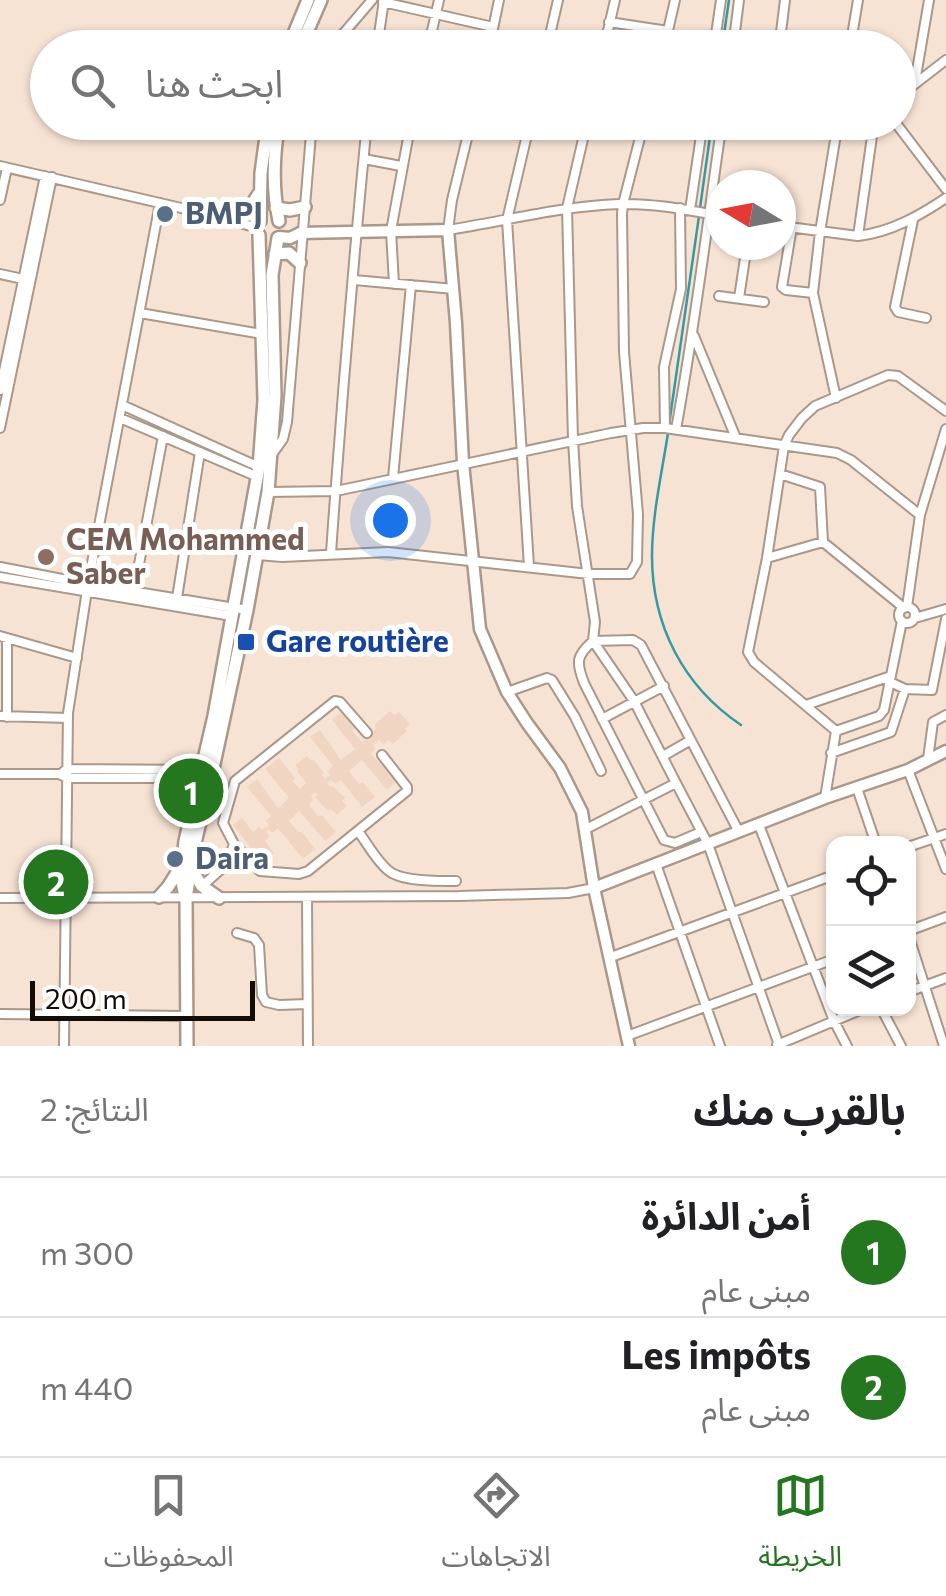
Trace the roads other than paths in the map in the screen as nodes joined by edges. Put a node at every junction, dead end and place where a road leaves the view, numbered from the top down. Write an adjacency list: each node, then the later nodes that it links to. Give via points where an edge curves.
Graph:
1 (308, 0): 17 (main road)
2 (322, 0): 18 (main road)
3 (372, 0): 19 (street)
4 (439, 0): 15 (street)
5 (499, 0): 23 (street)
6 (558, 0): 24 (street)
7 (615, 0): 16 (street)
8 (675, 0): 27 (street)
9 (722, 0): 28 (street)
10 (740, 0): 29 (street)
11 (786, 0): 30 (street)
12 (858, 0): 31 (street)
13 (928, 0): 33 (street)
14 (384, 1): 15 (street); 20 (street)
15 (435, 14): 21 (street); 22 (street)
16 (609, 22): 25 (street); 26 (street)
17 (296, 30)
18 (308, 30)
19 (346, 30)
20 (380, 30)
21 (432, 30)
22 (486, 30)
23 (492, 30)
24 (551, 30)
25 (607, 30)
26 (661, 30)
27 (668, 30)
28 (717, 30)
29 (736, 30)
30 (782, 30)
31 (853, 30)
32 (946, 60): 34 (street)
33 (916, 76)
34 (916, 81)
35 (266, 140): 55 (main road)
36 (277, 140): 67 (main road)
37 (310, 140): 60 (street)
38 (366, 140): 49 (street)
39 (407, 140): 50 (street)
40 (467, 140): 71 (street)
41 (526, 140): 65 (street)
42 (583, 140): 61 (street)
43 (639, 140): 59 (street)
44 (699, 140): 62 (street)
45 (719, 140): 52 (street)
46 (835, 140): 74 (street)
47 (871, 140): 76 (street)
48 (909, 140): 54 (street)
49 (364, 160): 50 (street); 73 (street)
50 (401, 166): 72 (street)
51 (4, 167): 53 (street); 57 (street)
52 (715, 170)
53 (48, 176): 58 (street); 82 (street); 95 (street)
54 (946, 189)
55 (260, 192): 64 (main road); 68 (main road)
56 (946, 198): 66 (street)
57 (0, 200)
58 (160, 203): 64 (street); 91 (street)
59 (622, 204): 61 (street); 62 (street); 105 (street)
60 (304, 207): 67 (main road, via 290,210); 75 (street)
61 (567, 208): 65 (street); 109 (street)
62 (684, 209): 63 (street); 102 (street, via 680,298 664,366)
63 (706, 214)
64 (233, 220): 68 (street)
65 (508, 220): 71 (street); 112 (street)
66 (912, 220): 76 (street); 92 (street, via 895,307)
67 (279, 226): 68 (main road, via 270,216); 68 (main road, via 268,241); 75 (street); 77 (main road)
68 (259, 228): 94 (main road)
69 (706, 229): 93 (street)
70 (796, 229): 74 (street)
71 (448, 230): 72 (street); 86 (street)
72 (391, 231): 73 (street); 84 (street)
73 (355, 232): 75 (street); 83 (street)
74 (820, 232): 76 (street); 87 (street)
75 (302, 233): 80 (street)
76 (858, 236)
77 (275, 254): 80 (main road, via 290,254); 114 (main road)
78 (745, 260): 89 (street)
79 (786, 260): 87 (street, via 782,286)
80 (300, 263): 114 (street, via 286,422)
81 (0, 274): 82 (street)
82 (23, 279): 95 (street)
83 (354, 280): 84 (street); 119 (street)
84 (394, 284): 85 (street)
85 (411, 284): 86 (street); 118 (street)
86 (454, 289): 115 (street)
87 (813, 293): 97 (street)
88 (719, 296): 89 (street)
89 (740, 298): 90 (street)
90 (764, 302)
91 (140, 313): 94 (street); 98 (street)
92 (926, 318)
93 (692, 332): 104 (street); 108 (street)
94 (262, 334): 116 (main road)
95 (8, 346): 96 (street); 101 (street)
96 (0, 390)
97 (836, 398): 99 (street, via 893,374); 111 (street, via 810,410)
98 (122, 405): 100 (street); 106 (street)
99 (946, 411)
100 (120, 418): 107 (street); 131 (street)
101 (0, 428)
102 (665, 428): 104 (street); 105 (street)
103 (946, 428): 121 (street)
104 (676, 429): 108 (street)
105 (632, 430): 109 (street); 129 (street, via 637,562 630,574)
106 (184, 433): 110 (street); 116 (street)
107 (163, 436): 110 (street); 132 (street)
108 (736, 438): 111 (street)
109 (573, 440): 112 (street); 129 (street)
110 (180, 443): 113 (street)
111 (784, 446): 117 (street); 121 (street, via 845,456)
112 (521, 451): 115 (street); 127 (street)
113 (200, 452): 116 (street); 133 (street)
114 (271, 456): 120 (main road)
115 (463, 463): 118 (street); 126 (street)
116 (258, 472): 136 (main road)
117 (780, 474): 122 (street, via 820,487); 125 (street)
118 (393, 478): 119 (street)
119 (336, 491): 120 (street); 123 (street)
120 (268, 492): 124 (main road)
121 (920, 515): 134 (street)
122 (823, 542): 125 (street); 134 (street)
123 (332, 553): 124 (street); 126 (street)
124 (258, 555): 136 (main road)
125 (767, 558): 148 (street, via 748,652)
126 (474, 563): 127 (street); 146 (street, via 480,628)
127 (529, 566): 129 (street)
128 (0, 567): 131 (street)
129 (589, 574): 141 (street)
130 (0, 577): 131 (street)
131 (88, 588): 132 (street); 136 (street); 142 (street)
132 (134, 592): 133 (street)
133 (177, 598): 136 (street)
134 (905, 608): 137 (street); 139 (street)
135 (946, 609): 137 (street)
136 (240, 613): 165 (main road); 184 (main road)
137 (915, 618): 139 (street)
138 (946, 619): 145 (street, via 932,690)
139 (902, 621): 143 (street)
140 (4, 637): 142 (street); 150 (street)
141 (593, 641): 144 (street, via 638,642); 147 (street); 152 (street, via 581,651 578,666)
142 (77, 658): 151 (street)
143 (888, 679): 145 (street); 148 (street); 153 (street, via 882,714)
144 (664, 686): 147 (street); 155 (street)
145 (905, 689): 157 (street, via 891,732)
146 (507, 692): 161 (street, via 552,680); 171 (street, via 560,768)
147 (634, 701): 152 (street); 159 (street)
148 (806, 705): 153 (street)
149 (946, 715): 160 (street, via 933,722)
150 (3, 716): 151 (street)
151 (68, 718): 164 (street)
152 (602, 718): 169 (street)
153 (836, 731): 157 (street)
154 (366, 733): 178 (street, via 335,701 234,780 223,824)
155 (692, 740): 159 (street); 174 (street)
156 (946, 751): 160 (street)
157 (831, 753): 168 (street)
158 (382, 755): 172 (street, via 407,791)
159 (662, 756): 166 (street)
160 (928, 759): 162 (street)
161 (601, 770)
162 (908, 770): 167 (street); 177 (street)
163 (0, 774): 164 (street)
164 (64, 774): 165 (street); 192 (street)
165 (201, 774): 184 (main road)
166 (676, 782): 169 (street); 173 (street)
167 (856, 788): 168 (street); 176 (street)
168 (825, 798): 170 (street)
169 (645, 800): 171 (street); 173 (street, via 667,842)
170 (759, 825): 174 (street); 190 (street)
171 (586, 829): 189 (street)
172 (358, 831): 181 (street, via 301,874 260,871); 187 (street, via 394,874)
173 (701, 832): 179 (street)
174 (739, 832): 179 (street)
175 (946, 834): 177 (street)
176 (873, 836)
177 (936, 838): 180 (street); 185 (street)
178 (234, 844): 181 (street); 182 (street)
179 (708, 844): 183 (street); 197 (street)
180 (916, 844)
181 (249, 860): 182 (street)
182 (227, 864): 188 (street)
183 (656, 864): 189 (street); 200 (street)
184 (186, 865): 188 (main road); 193 (main road); 195 (main road)
185 (946, 869)
186 (826, 878): 190 (street)
187 (456, 881)
188 (202, 886): 196 (main road)
189 (594, 888): 191 (street); 202 (street)
190 (786, 894): 197 (street); 205 (street)
191 (306, 896): 196 (street); 210 (street)
192 (65, 897): 193 (street); 194 (street); 213 (street)
193 (159, 897): 195 (street)
194 (0, 898)
195 (186, 898): 196 (street); 214 (main road)
196 (219, 898)
197 (734, 912): 200 (street); 207 (street)
198 (946, 917): 199 (street)
199 (916, 929)
200 (680, 932): 202 (street); 211 (street)
201 (237, 934): 210 (street, via 259,945 263,999)
202 (611, 956): 218 (street)
203 (916, 956): 208 (street)
204 (826, 962): 205 (street)
205 (812, 967): 207 (street); 217 (street)
206 (946, 978): 208 (street)
207 (759, 986): 211 (street); 219 (street)
208 (926, 986): 209 (street); 226 (street)
209 (916, 989)
210 (307, 1004): 222 (street)
211 (705, 1007): 218 (street); 223 (street)
212 (0, 1014): 213 (street)
213 (64, 1014): 214 (street); 220 (street)
214 (187, 1016): 221 (main road)
215 (846, 1016): 217 (street)
216 (885, 1016): 225 (street)
217 (834, 1021): 219 (street); 224 (street)
218 (628, 1041)
219 (781, 1045)
220 (64, 1046)
221 (188, 1046)
222 (308, 1046)
223 (720, 1046)
224 (847, 1046)
225 (901, 1046)
226 (944, 1046)

